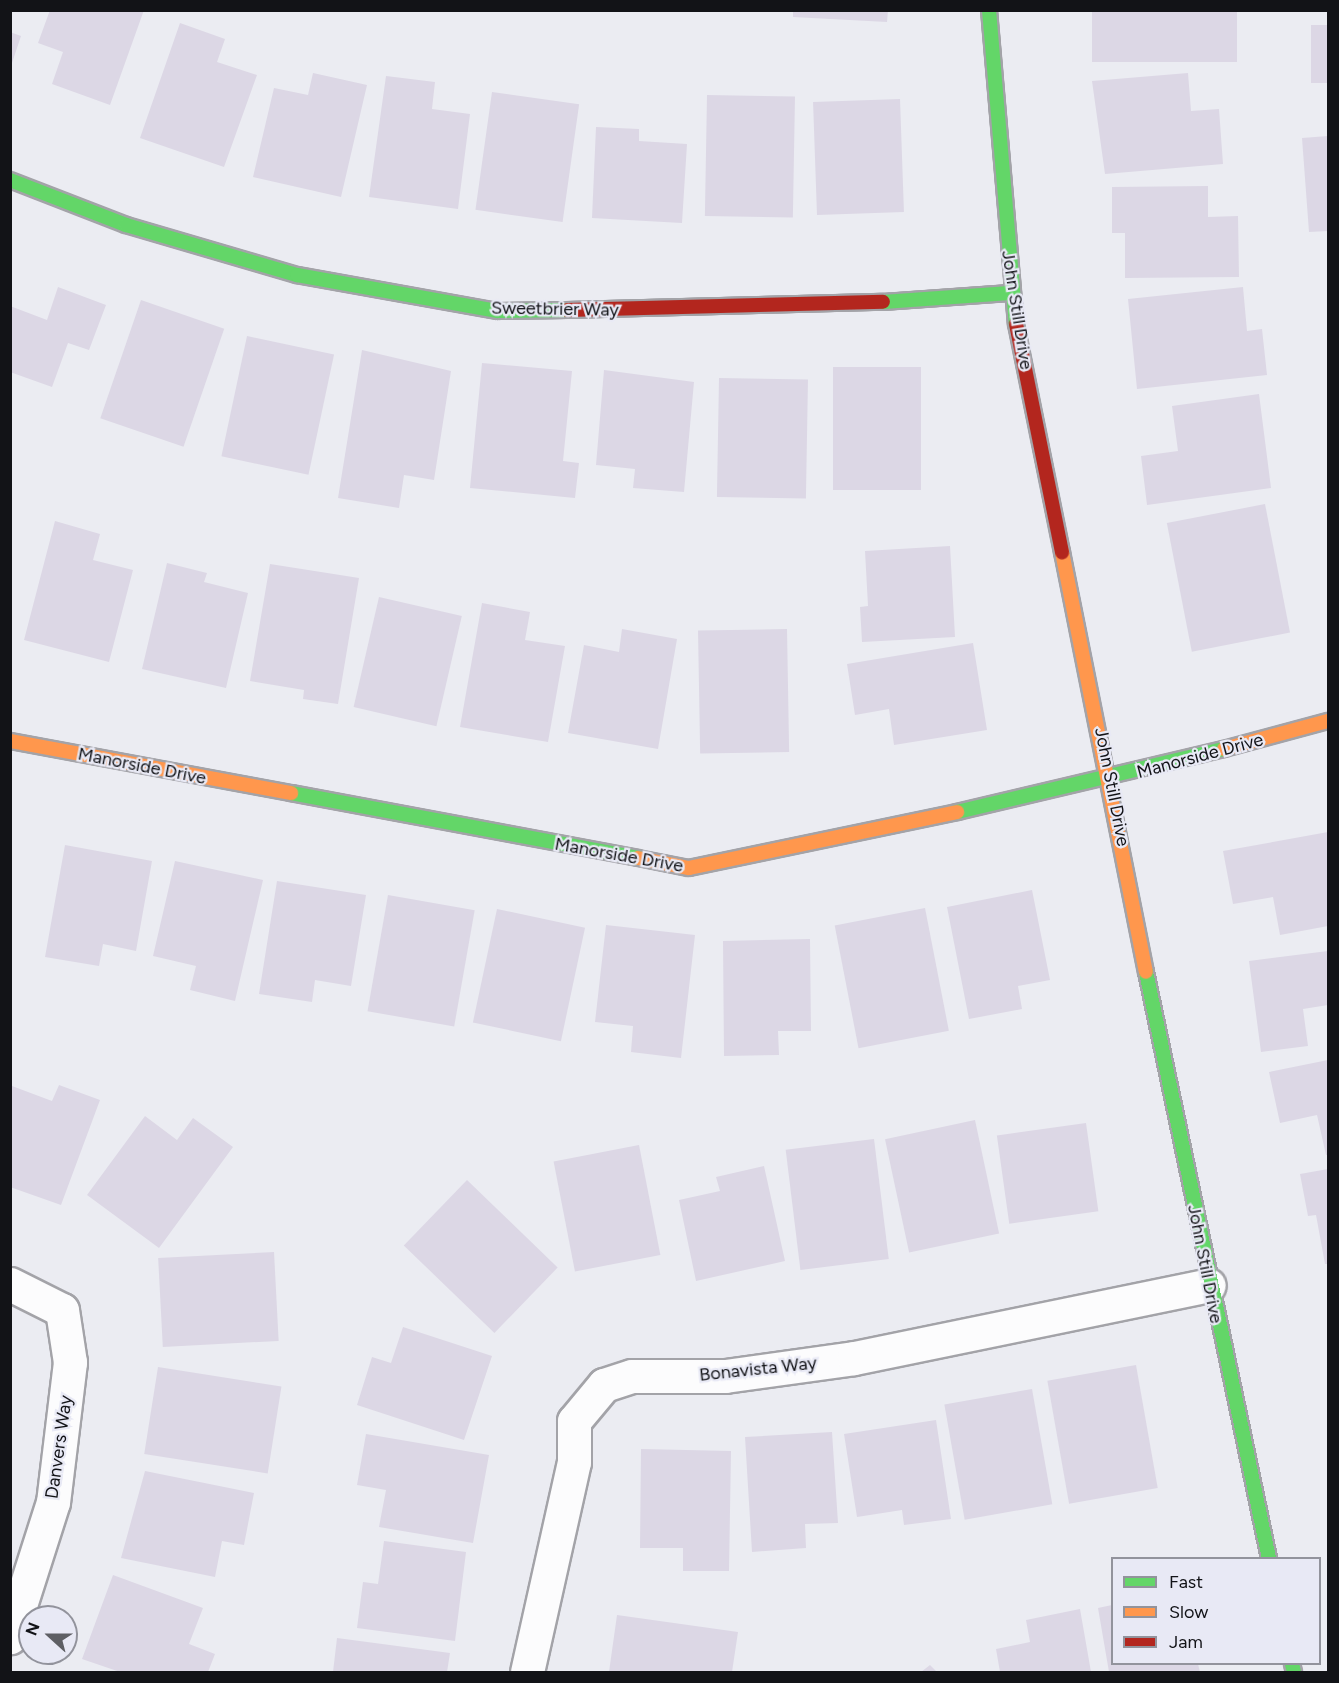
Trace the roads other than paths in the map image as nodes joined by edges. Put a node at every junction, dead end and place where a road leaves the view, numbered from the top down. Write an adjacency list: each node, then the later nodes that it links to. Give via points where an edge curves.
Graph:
1 (989, 10): 3 (street, John Still Drive)
2 (10, 180): 3 (street, Sweetbrier Way, via 126,225 297,275 498,311 786,308)
3 (1010, 293): 6 (street, John Still Drive)
4 (1329, 720): 6 (street, Manorside Drive)
5 (10, 741): 6 (street, Manorside Drive, via 689,868)
6 (1111, 780): 8 (street, John Still Drive)
7 (10, 1284): 10 (street, Danvers Way, via 62,1310 70,1362 52,1502)
8 (1209, 1285): 9 (street, John Still Drive); 11 (street, Bonavista Way, via 854,1358 725,1376 632,1376 604,1385 574,1421 574,1462)
9 (1269, 1557)
10 (10, 1636)
11 (527, 1672)

